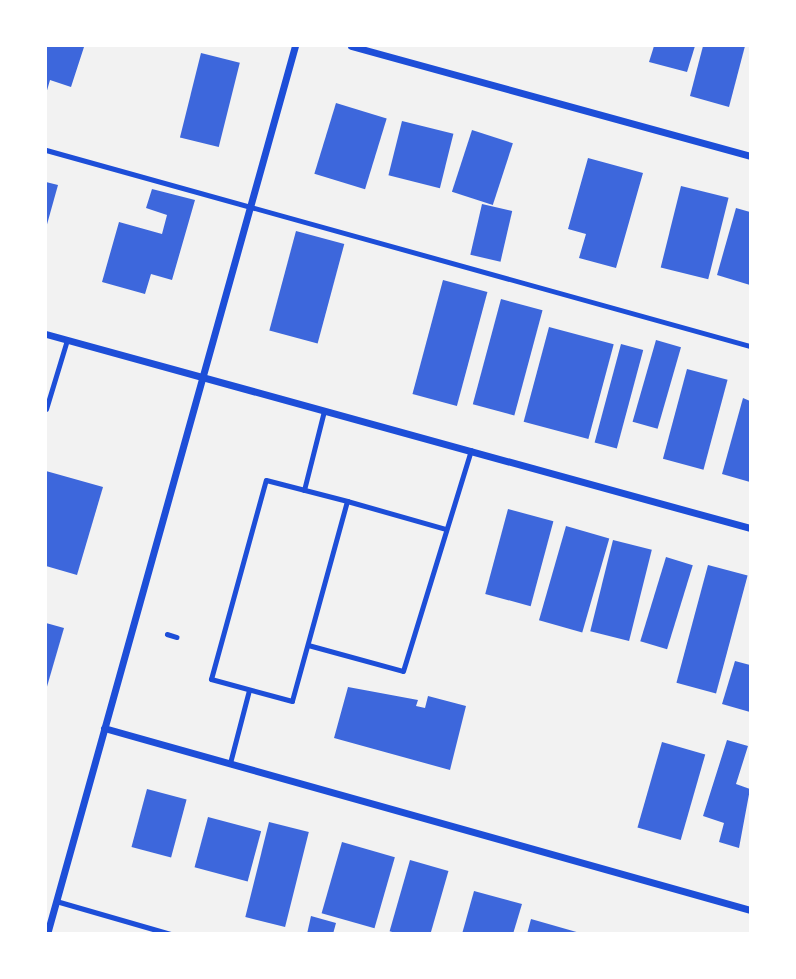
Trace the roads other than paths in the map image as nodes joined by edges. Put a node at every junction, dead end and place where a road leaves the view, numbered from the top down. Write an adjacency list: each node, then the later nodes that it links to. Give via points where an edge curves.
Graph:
1 (295, 46): 5 (street)
2 (351, 46): 4 (street)
3 (46, 149): 5 (lane)
4 (751, 156)
5 (249, 206): 8 (lane); 9 (street)
6 (46, 334): 7 (street)
7 (67, 340): 9 (street); 10 (lane)
8 (751, 346)
9 (202, 378): 11 (street); 19 (street)
10 (46, 408)
11 (324, 411): 12 (street); 13 (lane)
12 (471, 450): 15 (street); 16 (lane)
13 (303, 490): 14 (lane); 18 (lane, via 265,480 228,615 211,679)
14 (347, 501): 16 (lane); 17 (lane)
15 (751, 528)
16 (446, 529): 17 (lane, via 402,671)
17 (308, 645): 18 (lane, via 292,701)
18 (249, 690): 20 (lane)
19 (104, 728): 20 (street); 21 (street)
20 (230, 764): 22 (street)
21 (56, 901): 23 (street); 24 (lane)
22 (751, 910)
23 (47, 933)
24 (170, 933)

